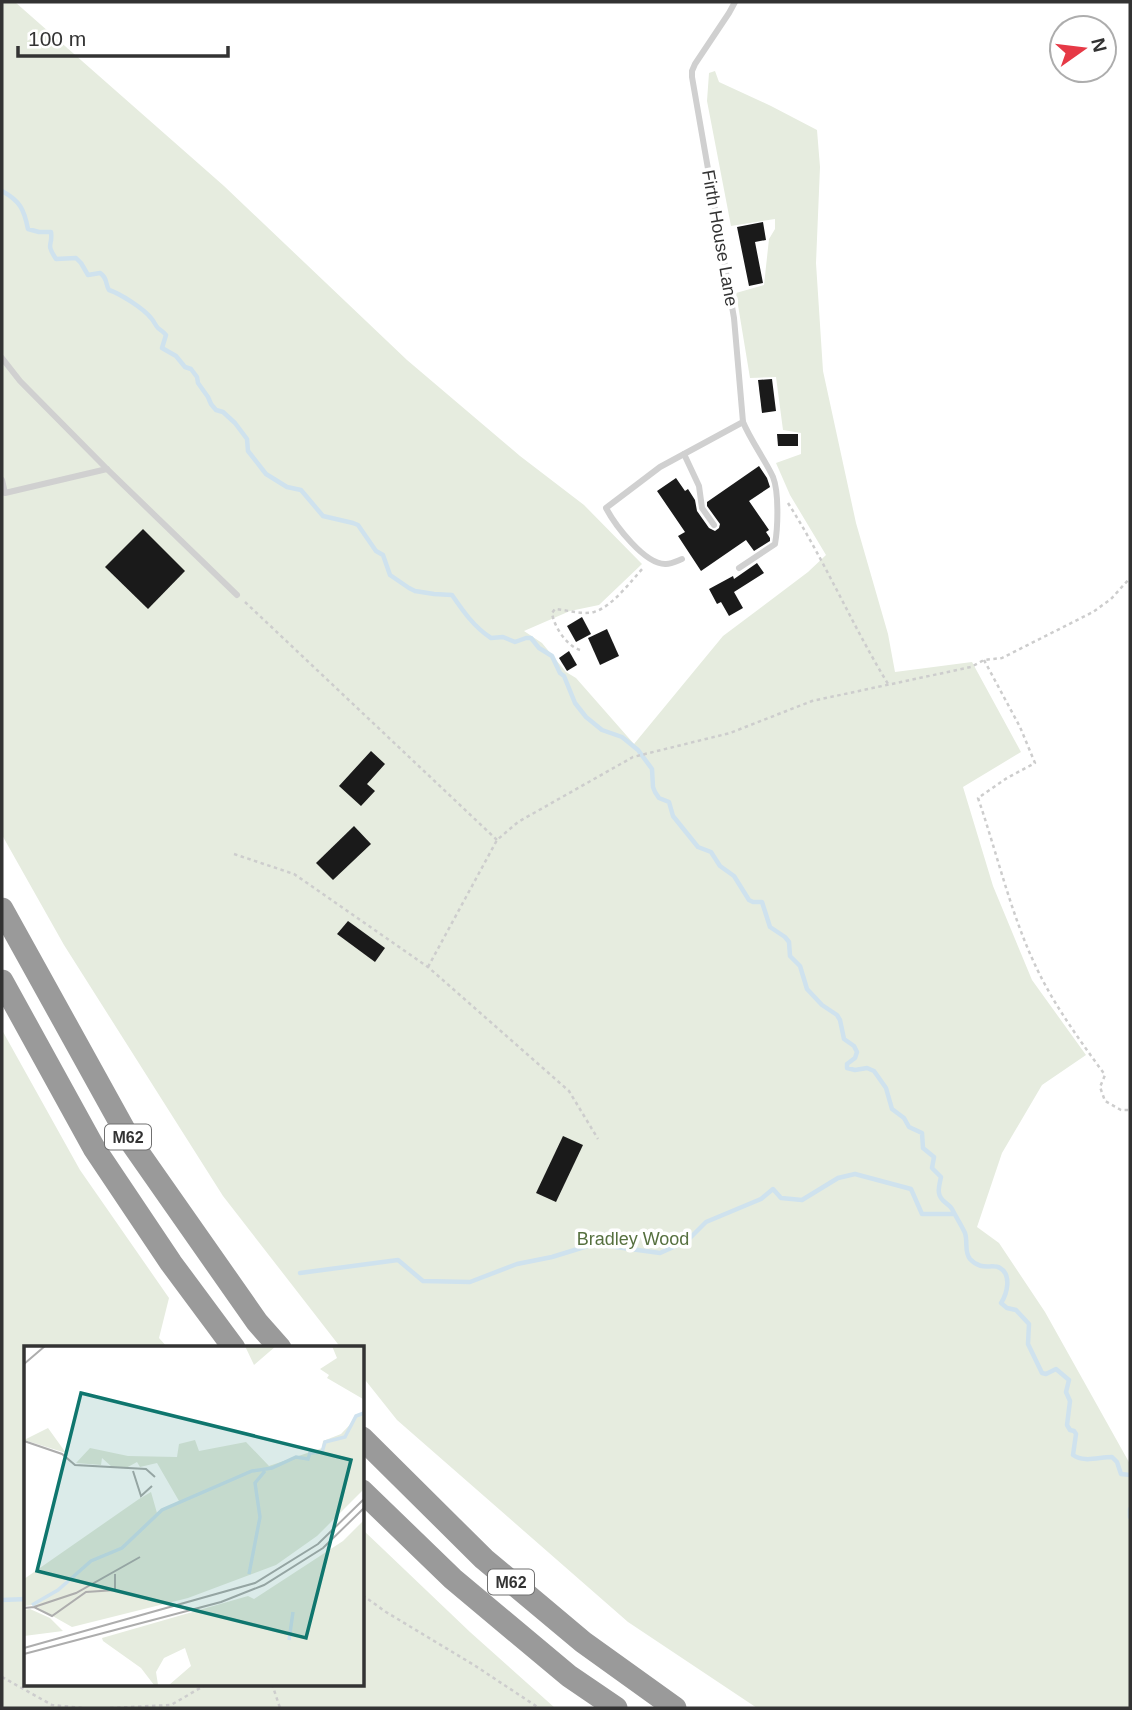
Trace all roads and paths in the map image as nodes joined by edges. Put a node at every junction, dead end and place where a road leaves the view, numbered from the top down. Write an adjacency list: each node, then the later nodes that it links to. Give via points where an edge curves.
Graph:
1 (735, 2): 3 (lane, Firth House Lane, via 695,64 692,77 734,317)
2 (2, 358): 5 (lane)
3 (743, 422): 4 (lane); 6 (lane, Firth House Lane)
4 (684, 454): 8 (lane, via 699,486 702,508); 9 (lane, via 606,508)
5 (107, 469): 7 (lane, via 5,492); 13 (lane)
6 (774, 479): 11 (lane, via 775,544); 16 (path)
7 (2, 480)
8 (714, 525)
9 (651, 559): 10 (lane, via 666,565); 14 (path, via 620,593 594,612 555,609 554,622 573,648)
10 (682, 559)
11 (739, 568)
12 (1130, 578): 15 (path, via 1093,612 1002,658)
13 (237, 595): 17 (path)
14 (580, 650)
15 (984, 660): 16 (path, via 971,667); 22 (path, via 1035,763 978,798 1015,918 1068,1024 1105,1075 1100,1087 1105,1101)
16 (888, 684): 17 (path, via 811,701 730,733 633,757 518,822)
17 (497, 840): 20 (path)
18 (234, 854): 20 (path, via 294,874)
19 (2, 909): 25 (highway, M62, via 131,1142)
20 (428, 967): 23 (path, via 569,1091)
21 (2, 981): 24 (highway, M62, via 94,1148)
22 (1130, 1110)
23 (598, 1139)
24 (233, 1346)
25 (278, 1346)
26 (364, 1440): 37 (highway, M62, via 484,1559 583,1642)
27 (364, 1493): 36 (highway, M62, via 453,1579 569,1676)
28 (364, 1597): 35 (path)
29 (2, 1677): 32 (path, via 52,1705)
30 (203, 1686): 33 (path, via 171,1704)
31 (273, 1686): 34 (path)
32 (83, 1708)
33 (110, 1708)
34 (279, 1708)
35 (539, 1708)
36 (616, 1708)
37 (675, 1708)

